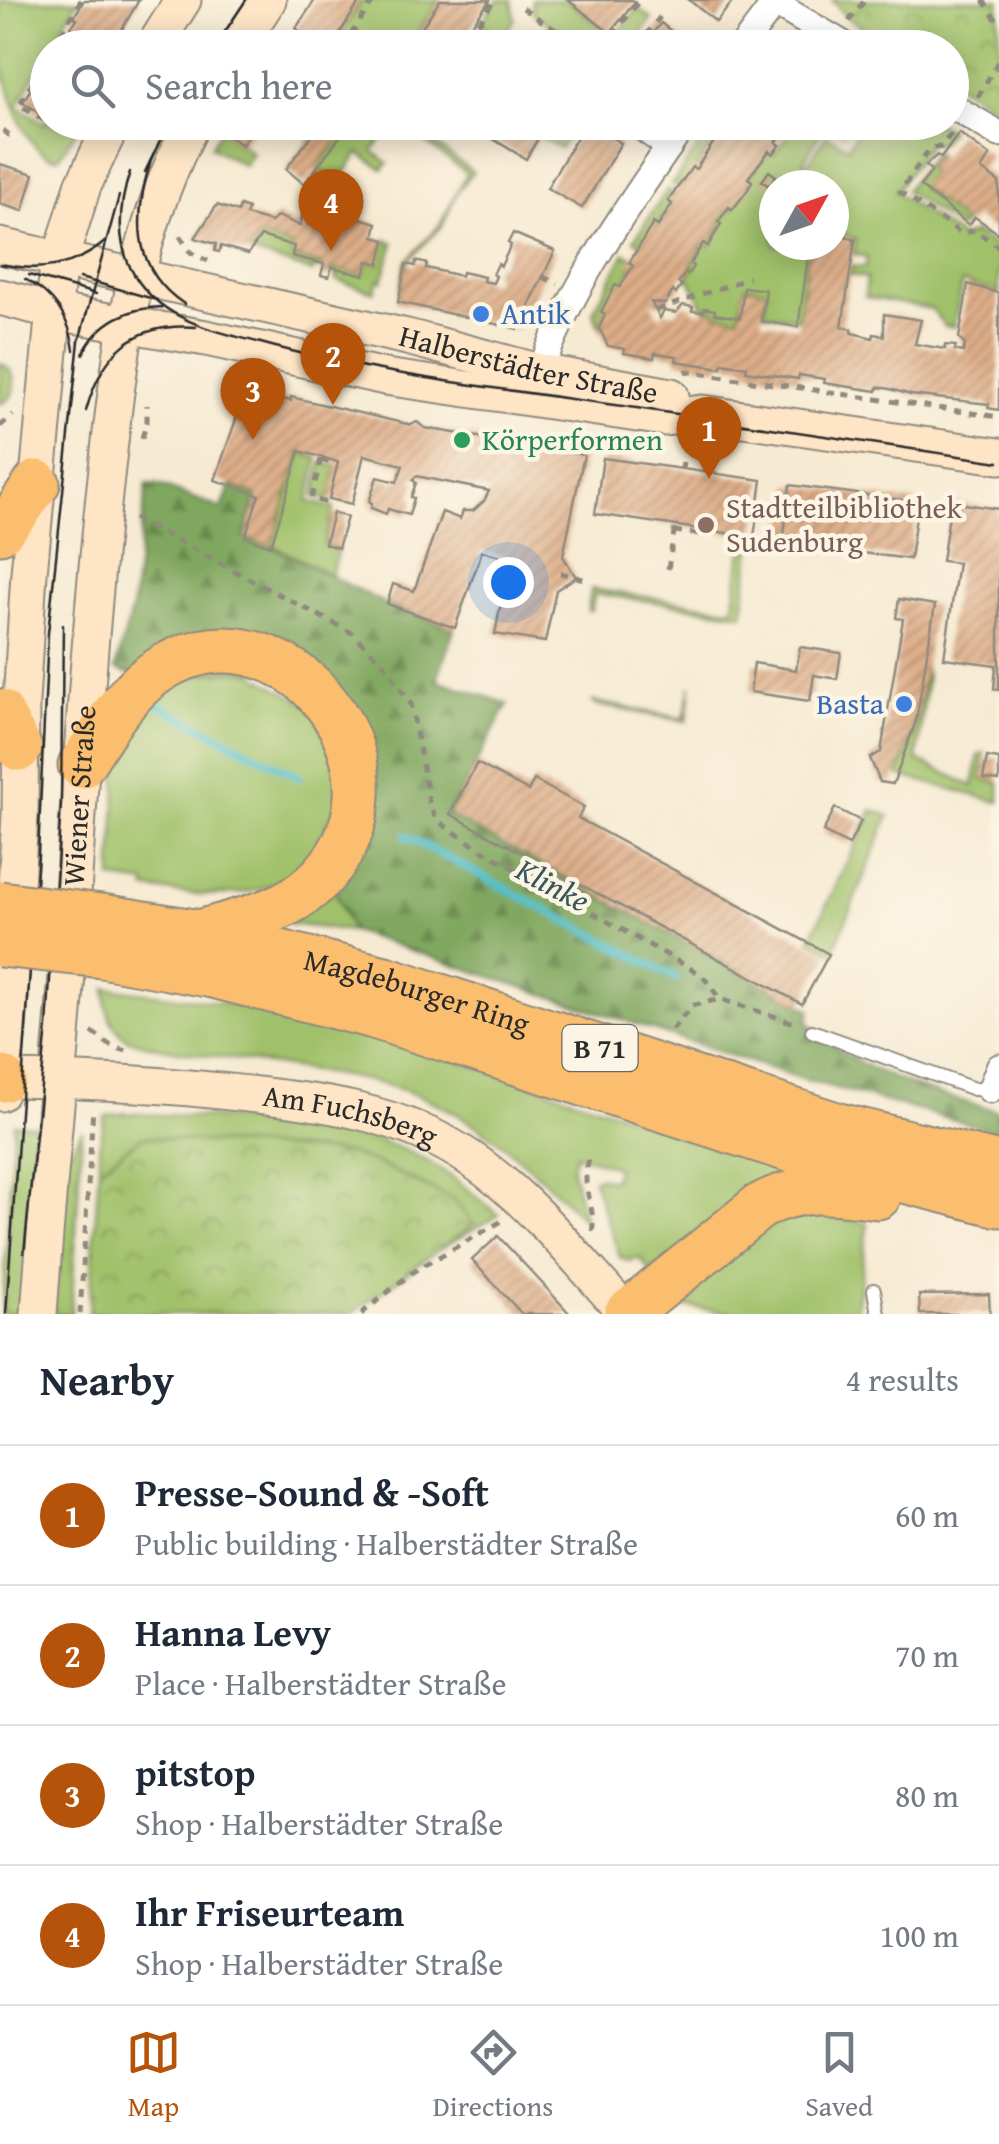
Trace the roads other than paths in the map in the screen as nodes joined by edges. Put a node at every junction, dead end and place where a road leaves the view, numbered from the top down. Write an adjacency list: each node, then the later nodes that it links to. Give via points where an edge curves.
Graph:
1 (183, 0): 4 (main road)
2 (268, 0): 5 (main road)
3 (776, 2): 6 (street); 7 (street)
4 (164, 30)
5 (248, 30)
6 (755, 30)
7 (834, 30)
8 (969, 117): 9 (street)
9 (999, 134)
10 (105, 140): 16 (main road, Wiener Straße)
11 (184, 140): 17 (main road, Wiener Straße, via 162,186)
12 (659, 140): 14 (street)
13 (674, 140): 14 (street)
14 (669, 147): 21 (street, via 596,253)
15 (0, 246): 16 (main road, Halberstädter Straße)
16 (59, 260): 17 (main road, Halberstädter Straße); 19 (main road, Wiener Straße)
17 (136, 277): 20 (main road, Wiener Straße); 21 (main road, Halberstädter Straße)
18 (0, 297): 19 (main road, Halberstädter Straße)
19 (54, 311): 20 (main road, Halberstädter Straße); 24 (main road, Wiener Straße)
20 (125, 324): 22 (main road, Halberstädter Straße, via 444,386 664,418); 27 (main road, Wiener Straße)
21 (540, 372): 22 (main road, Halberstädter Straße, via 673,396)
22 (702, 413): 23 (main road, Halberstädter Straße)
23 (999, 456)
24 (36, 483): 25 (highway); 26 (main road, Wiener Straße)
25 (0, 530)
26 (10, 730): 35 (main road, Wiener Straße, via 20,815)
27 (81, 765): 29 (highway, via 140,688 176,661 238,654 302,677 322,695 356,764 344,843 304,893); 34 (main road, Wiener Straße)
28 (0, 904): 30 (highway, Magdeburger Ring / B 71, bridge)
29 (200, 933): 30 (highway, Magdeburger Ring / B 71); 36 (highway, Magdeburger Ring / B 71, via 401,983 839,1126)
30 (102, 936): 31 (highway, Magdeburger Ring / B 71, bridge); 37 (highway, Magdeburger Ring / B 71, via 814,1157)
31 (0, 944)
32 (812, 1031): 33 (lane, via 974,1089)
33 (994, 1078)
34 (61, 1079): 35 (main road, Am Fuchsberg); 39 (main road, Wiener Straße); 40 (main road, Am Fuchsberg, via 178,1086 360,1110 409,1126 483,1168 524,1203)
35 (1, 1084)
36 (999, 1164)
37 (999, 1204): 40 (highway, via 794,1192 759,1208)
38 (874, 1290): 41 (lane)
39 (39, 1314)
40 (627, 1314)
41 (878, 1314)

